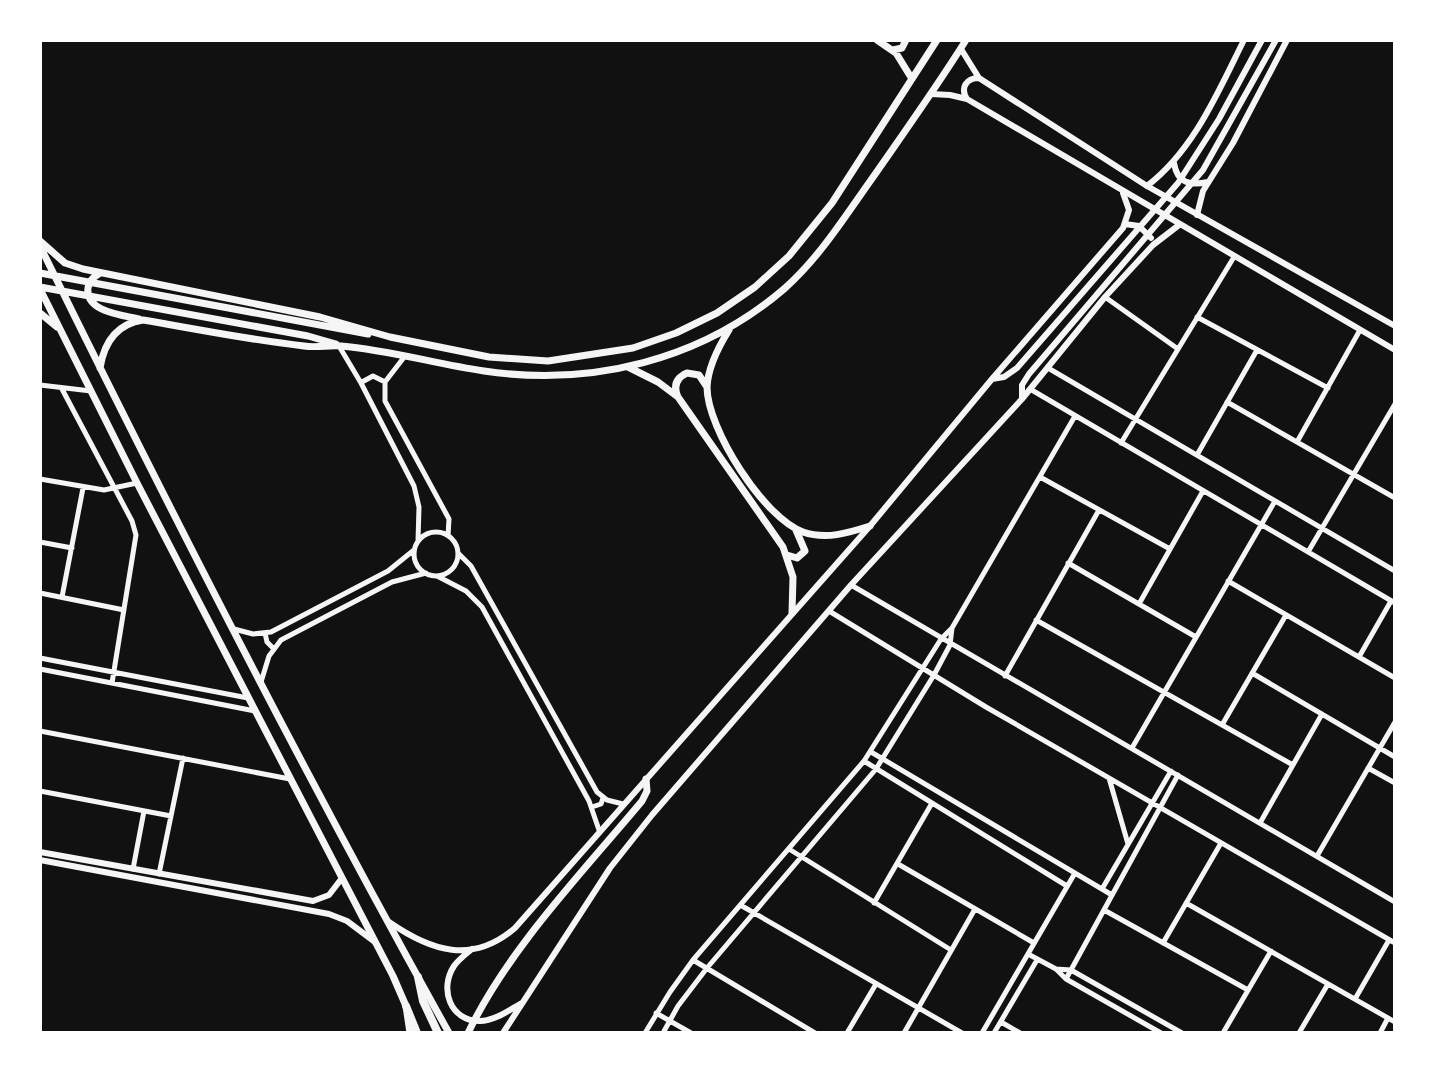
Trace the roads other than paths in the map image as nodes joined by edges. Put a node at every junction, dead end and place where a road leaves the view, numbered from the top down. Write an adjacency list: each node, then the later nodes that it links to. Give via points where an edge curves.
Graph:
1 (877, 40): 11 (main road)
2 (906, 40): 11 (main road)
3 (926, 40): 9 (main road)
4 (966, 40): 10 (main road)
5 (1244, 40): 16 (main road)
6 (1262, 40): 46 (main road, via 1206,141 1162,203 1017,368)
7 (1276, 40): 56 (main road, via 1217,150 1172,210 1029,374)
8 (1287, 40): 17 (main road)
9 (936, 41): 13 (main road)
10 (961, 49): 12 (main road); 14 (main road)
11 (893, 50): 13 (main road)
12 (979, 78): 15 (main road, via 965,84); 18 (main road)
13 (912, 79): 37 (main road, via 805,240 755,287 697,324 633,348 548,361 489,357)
14 (931, 94): 15 (main road); 34 (main road, via 812,260)
15 (967, 99): 19 (main road)
16 (1174, 163): 17 (main road, via 1187,183); 18 (main road)
17 (1208, 182): 20 (main road)
18 (1147, 186): 20 (main road)
19 (1123, 193): 21 (main road, via 1129,206); 22 (main road)
20 (1197, 215): 33 (main road)
21 (1125, 224): 24 (main road, via 1143,229); 46 (main road)
22 (1179, 225): 24 (main road); 25 (main road)
23 (40, 243): 27 (main road, via 65,263); 44 (main road)
24 (1153, 245): 29 (main road)
25 (1234, 257): 31 (street); 35 (main road)
26 (40, 273): 37 (main road)
27 (100, 273): 32 (main road, via 88,286 92,303); 37 (main road)
28 (40, 288): 36 (main road); 38 (main road)
29 (1105, 297): 39 (street); 45 (main road)
30 (40, 313): 36 (main road)
31 (1197, 317): 39 (street); 40 (street)
32 (143, 320): 38 (main road, via 304,346); 44 (main road, via 114,334)
33 (1395, 326)
34 (729, 329): 43 (main road, via 687,350); 50 (main road)
35 (1360, 330): 41 (main road); 51 (street)
36 (62, 331): 54 (main road)
37 (376, 333)
38 (339, 345): 42 (main road); 48 (street)
39 (1178, 349): 60 (street)
40 (1257, 350): 51 (street); 57 (street)
41 (1395, 350)
42 (405, 356): 43 (main road, via 521,375); 47 (street)
43 (628, 367): 55 (main road)
44 (100, 368): 103 (main road)
45 (1048, 368): 53 (main road); 60 (street)
46 (992, 379): 75 (main road)
47 (385, 382): 48 (street, via 373,376); 78 (street, via 386,405 449,519)
48 (361, 383): 79 (street, via 414,486)
49 (40, 385): 52 (street)
50 (707, 387): 55 (main road, via 699,375 681,375 675,385); 76 (main road, via 715,419 737,463 765,501)
51 (1328, 388): 61 (street)
52 (62, 389): 54 (street); 69 (street)
53 (1030, 389): 56 (main road); 59 (street)
54 (92, 391): 67 (main road)
55 (678, 397): 86 (main road)
56 (1022, 399): 92 (main road)
57 (1227, 402): 61 (street); 63 (street)
58 (1395, 404): 64 (street)
59 (1075, 416): 62 (street); 65 (street)
60 (1136, 419): 62 (street); 63 (street)
61 (1297, 442): 64 (street)
62 (1121, 443): 70 (street)
63 (1197, 455): 72 (street)
64 (1354, 475): 71 (street); 77 (street)
65 (1040, 477): 73 (street); 102 (street)
66 (40, 479): 68 (street)
67 (137, 483): 69 (street); 121 (main road)
68 (83, 488): 69 (street); 81 (street)
69 (115, 489): 97 (street, via 136,535)
70 (1203, 491): 74 (street); 82 (street)
71 (1395, 498)
72 (1275, 501): 74 (street); 77 (street)
73 (1099, 510): 82 (street); 87 (street)
74 (1261, 525): 84 (street); 91 (street)
75 (870, 526): 76 (main road, via 831,536); 99 (main road)
76 (794, 528): 86 (main road, via 805,551 797,558)
77 (1322, 529): 84 (street); 88 (street)
78 (448, 536): 79 (street, via 434,532); 85 (street)
79 (418, 541): 83 (street)
80 (40, 542): 81 (street)
81 (72, 548): 94 (street)
82 (1170, 549): 96 (street)
83 (414, 550): 89 (street, via 416,564); 104 (street, via 388,571)
84 (1308, 552): 95 (street)
85 (458, 553): 90 (street, via 454,567); 144 (street, via 471,566)
86 (787, 555): 99 (main road, via 793,577)
87 (1068, 563): 96 (street); 101 (street)
88 (1395, 571)
89 (426, 573): 90 (street); 108 (street, via 392,582)
90 (437, 576): 148 (street, via 466,591 482,607)
91 (1228, 581): 100 (street); 105 (street)
92 (851, 585): 98 (main road); 106 (street)
93 (40, 593): 94 (street)
94 (62, 597): 97 (street)
95 (1393, 602): 109 (street)
96 (1139, 604): 105 (street)
97 (124, 610): 113 (street)
98 (829, 611): 112 (street); 199 (main road, via 625,849)
99 (792, 613): 141 (main road)
100 (1286, 615): 109 (street); 114 (street)
101 (1036, 620): 116 (street); 120 (street)
102 (952, 628): 106 (street); 107 (street)
103 (234, 629): 104 (street); 118 (main road)
104 (265, 633): 108 (street)
105 (1196, 637): 120 (street)
106 (941, 639): 107 (street); 112 (street)
107 (950, 645): 115 (street); 116 (street)
108 (273, 648): 118 (street)
109 (1359, 657): 117 (street)
110 (40, 658): 113 (street)
111 (40, 669): 119 (street)
112 (922, 669): 115 (street); 129 (street)
113 (114, 672): 119 (street); 121 (street)
114 (1252, 673): 123 (street); 125 (street)
115 (934, 675): 132 (street); 139 (street)
116 (1005, 676): 127 (street)
117 (1395, 678)
118 (261, 682): 179 (main road)
119 (112, 683): 122 (street)
120 (1164, 692): 125 (street); 127 (street)
121 (248, 698): 122 (main road)
122 (255, 711): 140 (main road)
123 (1322, 714): 128 (street); 134 (street)
124 (1395, 722): 128 (street)
125 (1222, 725): 134 (street)
126 (40, 731): 131 (street)
127 (1132, 748): 137 (street)
128 (1380, 748): 130 (street); 135 (street)
129 (871, 752): 132 (street); 133 (street)
130 (1395, 757)
131 (183, 758): 140 (street); 151 (street)
132 (883, 760): 136 (street); 163 (street)
133 (864, 761): 136 (street); 156 (street)
134 (1293, 765): 152 (street)
135 (1368, 768): 142 (street); 158 (street)
136 (876, 769): 145 (street); 159 (street)
137 (1171, 771): 138 (street); 146 (street)
138 (1178, 775): 149 (street); 152 (street)
139 (1108, 777): 146 (street); 155 (street)
140 (290, 779): 165 (main road)
141 (646, 779): 147 (main road); 211 (main road, via 642,801 532,934)
142 (1395, 783)
143 (40, 791): 150 (street)
144 (603, 798): 147 (street); 148 (street)
145 (932, 803): 161 (street); 166 (street)
146 (1152, 803): 149 (street); 155 (street)
147 (623, 804): 153 (main road)
148 (592, 807): 153 (street)
149 (1160, 808): 154 (street); 169 (street)
150 (144, 811): 151 (street); 162 (street)
151 (171, 816): 164 (street)
152 (1260, 823): 158 (street)
153 (599, 830): 184 (main road, via 515,928 494,943)
154 (1221, 843): 173 (street); 180 (street)
155 (1128, 844): 167 (street)
156 (789, 849): 159 (street); 174 (street)
157 (40, 852): 162 (main road)
158 (1317, 856): 171 (street)
159 (800, 857): 172 (street); 177 (street)
160 (40, 860): 178 (main road)
161 (898, 864): 172 (street); 175 (street)
162 (133, 869): 164 (main road)
163 (1075, 873): 166 (street); 167 (street)
164 (159, 874): 170 (main road, via 313,901)
165 (342, 878): 170 (main road); 181 (main road)
166 (1067, 886): 182 (street)
167 (1102, 889): 169 (street)
168 (1395, 893): 171 (street)
169 (1112, 895): 176 (street)
170 (326, 898): 178 (main road, via 332,905)
171 (1393, 901)
172 (874, 903): 185 (street)
173 (1186, 903): 183 (street); 186 (street)
174 (742, 906): 177 (street); 188 (street)
175 (975, 909): 182 (street); 185 (street)
176 (1104, 910): 183 (street); 192 (street)
177 (755, 913): 190 (street); 195 (street)
178 (329, 914): 181 (main road)
179 (389, 922): 184 (main road, via 428,946); 193 (main road)
180 (1392, 942): 198 (street)
181 (376, 943): 200 (main road)
182 (1034, 943): 187 (street)
183 (1163, 943): 197 (street)
184 (472, 949): 199 (main road, via 448,979 448,998 456,1012 484,1021)
185 (951, 950): 201 (street)
186 (1271, 951): 196 (street); 197 (street)
187 (1028, 954): 189 (street); 220 (street)
188 (693, 960): 190 (street); 202 (street)
189 (1037, 960): 191 (street); 205 (street)
190 (707, 968): 204 (street); 216 (street)
191 (1056, 969): 192 (street); 194 (street)
192 (1071, 970): 194 (street); 224 (street)
193 (418, 977): 207 (highway); 210 (main road)
194 (1066, 979): 223 (street)
195 (876, 984): 201 (street); 217 (street)
196 (1328, 984): 198 (street); 226 (street)
197 (1248, 990): 225 (street)
198 (1355, 999): 203 (street)
199 (523, 1002): 212 (main road)
200 (406, 1006): 208 (main road); 209 (highway)
201 (918, 1008): 218 (street); 219 (street)
202 (656, 1013): 204 (street); 213 (street)
203 (1388, 1018): 206 (street); 227 (street)
204 (670, 1021): 214 (street); 215 (street)
205 (1001, 1022): 221 (street); 222 (street)
206 (1395, 1022)
207 (437, 1032)
208 (410, 1033)
209 (417, 1033)
210 (449, 1033)
211 (468, 1033)
212 (503, 1033)
213 (645, 1033)
214 (663, 1033)
215 (691, 1033)
216 (815, 1033)
217 (847, 1033)
218 (904, 1033)
219 (962, 1033)
220 (982, 1033)
221 (994, 1033)
222 (1020, 1033)
223 (1161, 1033)
224 (1182, 1033)
225 (1223, 1033)
226 (1299, 1033)
227 (1380, 1033)

